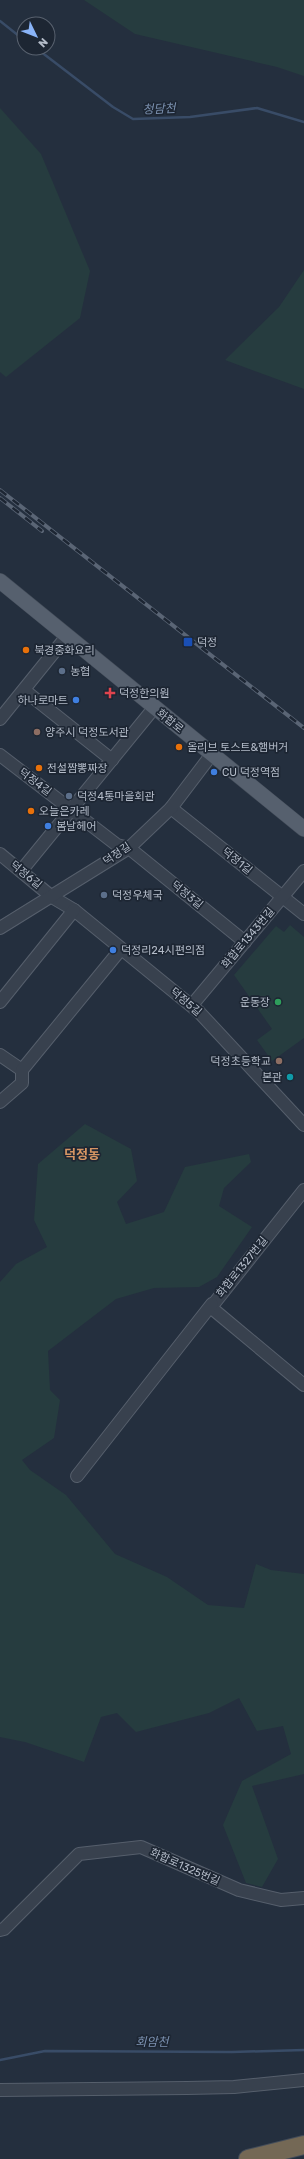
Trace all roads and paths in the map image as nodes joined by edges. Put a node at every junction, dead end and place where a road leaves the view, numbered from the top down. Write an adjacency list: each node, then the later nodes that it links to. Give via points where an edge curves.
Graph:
1 (0, 581): 2 (main road, 화합로)
2 (67, 636): 3 (street); 4 (main road, 화합로)
3 (24, 690): 5 (street); 8 (street)
4 (154, 708): 6 (main road, 화합로); 8 (street)
5 (0, 719)
6 (212, 754): 9 (street, 덕정길); 11 (main road, 화합로)
7 (0, 755): 10 (street, 덕정4길)
8 (112, 760): 10 (street)
9 (171, 808): 12 (street, 덕정길); 17 (street, 덕정1길)
10 (71, 809): 12 (street, 덕정4길, via 117,845); 14 (street)
11 (304, 829)
12 (129, 848): 16 (street, 덕정길); 21 (street, 덕정3길)
13 (0, 854): 14 (street, 덕정6길)
14 (21, 871): 16 (street, 덕정6길)
15 (304, 871): 17 (street, 화합로1343번길)
16 (52, 897): 18 (street, 덕정5길); 20 (street, 덕정길)
17 (282, 897): 19 (street, 덕정1길); 21 (street, 화합로1343번길)
18 (74, 910): 22 (street, 덕정5길); 23 (street)
19 (304, 914)
20 (0, 928)
21 (244, 942): 24 (street, 화합로1343번길)
22 (121, 949): 24 (street, 덕정5길); 26 (street)
23 (0, 1002)
24 (192, 1005): 28 (street, 덕정5길)
25 (0, 1055): 26 (street)
26 (22, 1070): 27 (street, via 22,1082)
27 (0, 1102)
28 (304, 1125)
29 (304, 1190): 30 (street, 화합로1327번길)
30 (212, 1304): 31 (street, 화합로1327번길, via 214,1310); 32 (street)
31 (304, 1385)
32 (77, 1476)
33 (304, 1898): 34 (street, 화합로1325번길, via 281,1900 239,1890 141,1847 79,1854)
34 (0, 1930)
35 (304, 2080): 36 (street, via 234,2087)
36 (0, 2090)
37 (304, 2145): 38 (highway)
38 (248, 2159)

